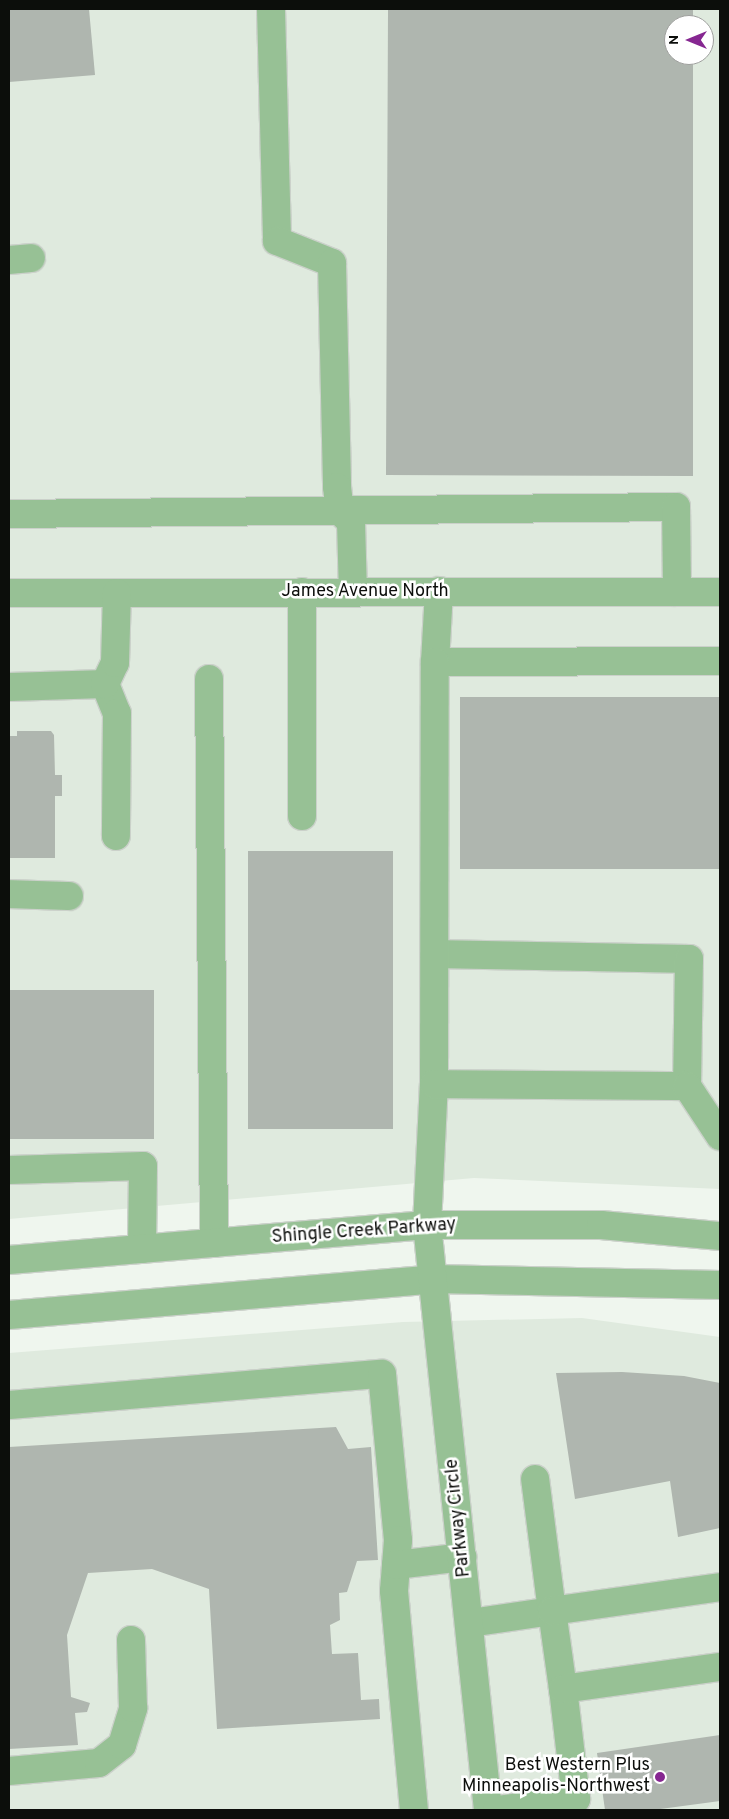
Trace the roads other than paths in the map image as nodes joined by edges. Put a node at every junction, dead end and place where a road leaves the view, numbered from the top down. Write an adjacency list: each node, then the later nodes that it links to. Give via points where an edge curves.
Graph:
1 (271, 9): 2 (street, via 276,241 332,262)
2 (340, 511): 3 (street); 6 (street, via 676,507); 10 (street, via 351,522)
3 (9, 514)
4 (439, 591): 6 (street, James Avenue North); 10 (street, James Avenue North); 12 (street, Parkway Circle)
5 (302, 592): 9 (street, James Avenue North); 10 (street, James Avenue North); 16 (street)
6 (677, 592): 7 (street, James Avenue North)
7 (720, 592)
8 (9, 593): 9 (street, James Avenue North)
9 (117, 593): 14 (street, via 115,663)
10 (353, 593)
11 (720, 660): 12 (street)
12 (435, 662): 20 (street, Parkway Circle)
13 (210, 679): 27 (street)
14 (105, 684): 15 (street); 17 (street, via 116,713)
15 (9, 687)
16 (302, 816)
17 (116, 836)
18 (9, 894): 19 (street)
19 (69, 896)
20 (435, 954): 21 (street, Parkway Circle); 22 (street, via 688,959)
21 (434, 1084): 22 (street); 25 (street, Parkway Circle)
22 (687, 1086): 23 (street)
23 (720, 1136)
24 (9, 1170): 28 (street, via 143,1166)
25 (427, 1225): 26 (street, Shingle Creek Parkway, via 601,1225); 27 (street, Shingle Creek Parkway); 30 (street, Parkway Circle)
26 (720, 1236)
27 (214, 1244): 28 (street, Shingle Creek Parkway)
28 (142, 1248): 29 (street, Shingle Creek Parkway)
29 (9, 1260)
30 (434, 1279): 31 (street); 32 (street); 35 (street, Parkway Circle)
31 (720, 1285)
32 (9, 1315)
33 (9, 1405): 36 (street, via 382,1374 398,1540)
34 (535, 1479): 38 (street)
35 (463, 1557): 36 (street); 39 (street, Parkway Circle)
36 (396, 1564): 44 (street, via 394,1591)
37 (720, 1587): 38 (street)
38 (552, 1611): 39 (street); 42 (street)
39 (470, 1623): 45 (street, Parkway Circle)
40 (131, 1640): 43 (street, via 133,1708 122,1745 99,1763)
41 (720, 1666): 42 (street)
42 (563, 1689): 46 (street, via 576,1799)
43 (9, 1771)
44 (414, 1810)
45 (488, 1810)
46 (497, 1810)

